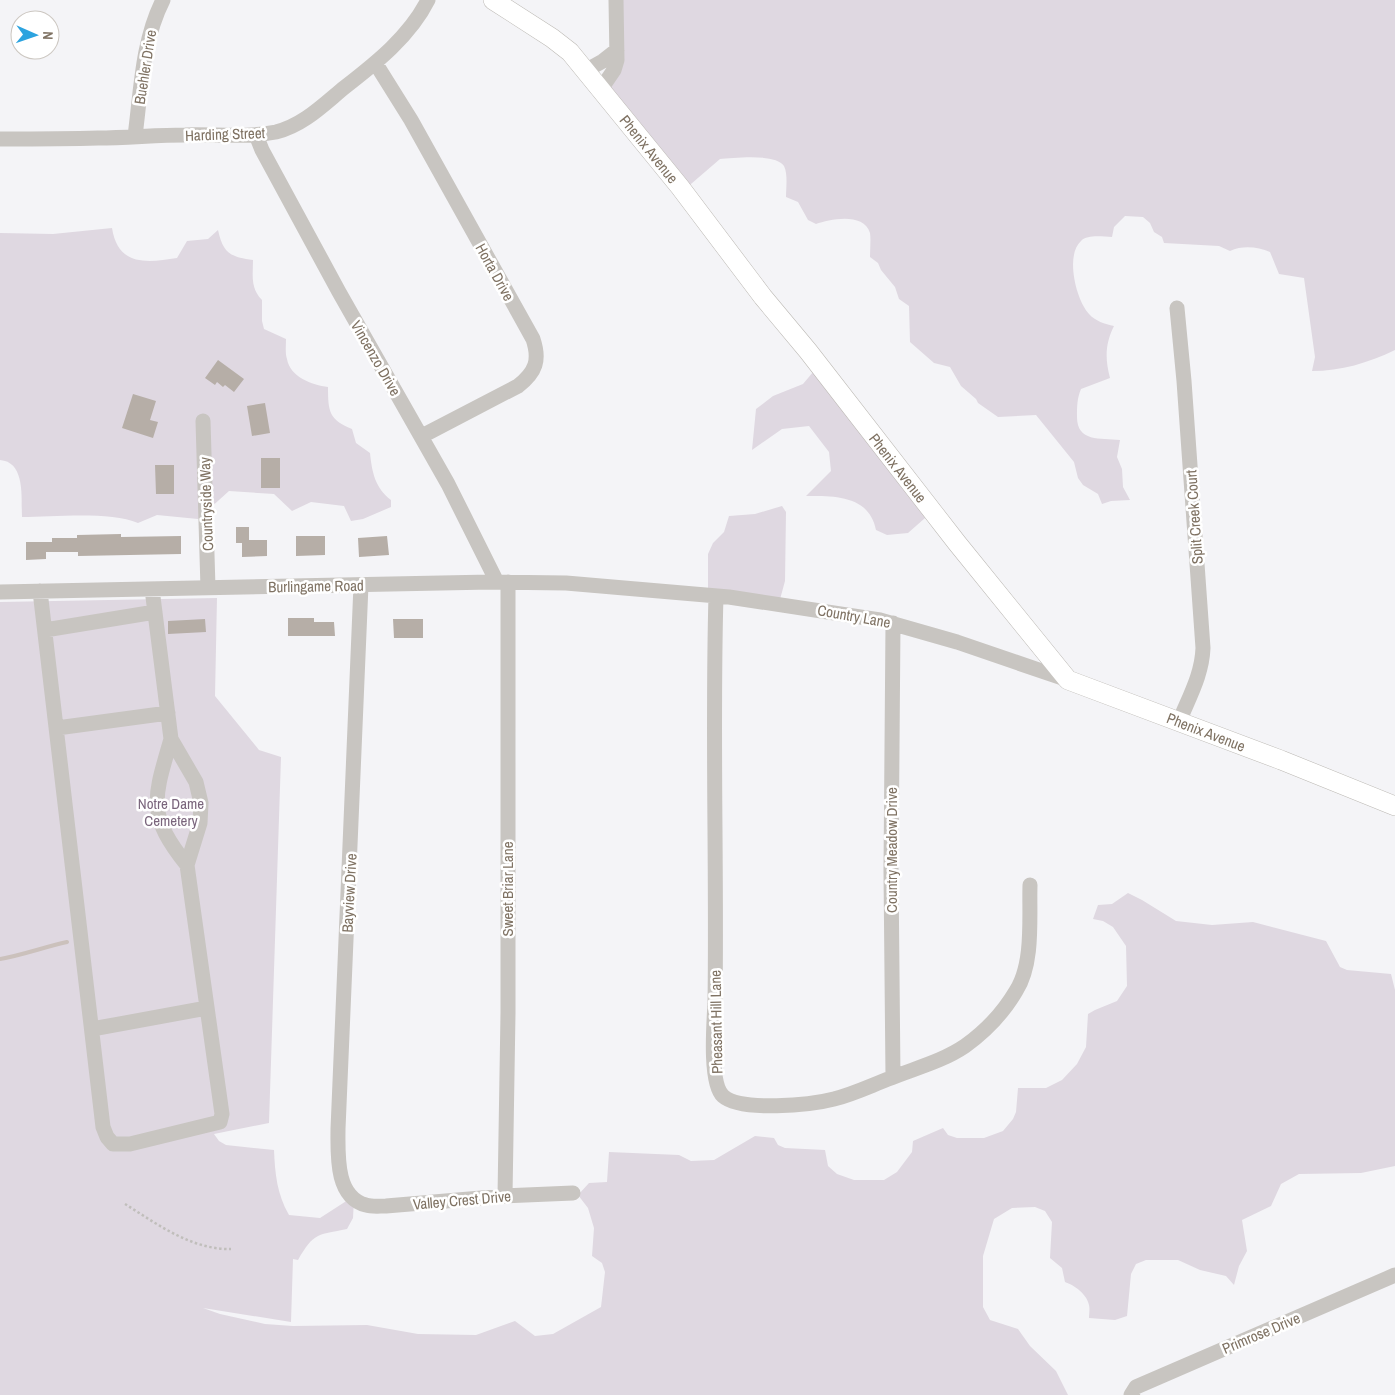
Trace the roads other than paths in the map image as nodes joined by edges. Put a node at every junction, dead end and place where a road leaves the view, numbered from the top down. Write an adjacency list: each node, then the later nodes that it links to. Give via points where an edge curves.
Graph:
1 (163, 0): 10 (street, Buehler Drive, via 152,25)
2 (428, 0): 6 (street, Harding Street)
3 (616, 0): 5 (street)
4 (499, 1): 7 (main road, Phenix Avenue, via 570,52)
5 (617, 50): 7 (street); 8 (street, via 614,70)
6 (376, 64): 9 (street, Harding Street, via 298,124); 14 (street, Horta Drive, via 411,120 537,350 531,376 518,386)
7 (585, 71): 8 (main road, Phenix Avenue)
8 (601, 89): 26 (main road, Phenix Avenue)
9 (256, 135): 10 (street, Harding Street); 14 (street, Vincenzo Drive, via 338,292)
10 (135, 136): 11 (street, Harding Street)
11 (0, 139)
12 (1177, 308): 28 (street, Split Creek Court, via 1203,648 1199,677)
13 (203, 420): 17 (street, Countryside Way)
14 (422, 436): 15 (street, Vincenzo Drive)
15 (503, 582): 16 (street, Burlingame Road); 18 (street, Burlingame Road); 38 (street, Sweet Briar Lane, via 508,1014)
16 (361, 585): 17 (street, Burlingame Road); 39 (street, Bayview Drive, via 338,1147 341,1176)
17 (208, 588): 19 (street, Burlingame Road)
18 (632, 588): 22 (street, Country Lane)
19 (152, 589): 20 (street, Burlingame Road); 23 (street)
20 (40, 591): 21 (street, Burlingame Road); 25 (street)
21 (0, 592)
22 (716, 596): 24 (street, Country Lane); 36 (street, Pheasant Hill Lane, via 714,1060 717,1085 722,1095 738,1103 771,1106 835,1099)
23 (155, 612): 25 (street); 27 (street)
24 (893, 623): 26 (street, Country Lane); 36 (street, Country Meadow Drive)
25 (45, 630): 29 (street)
26 (1068, 680): 28 (main road, Phenix Avenue)
27 (168, 713): 29 (street); 30 (street)
28 (1179, 722): 31 (main road, Phenix Avenue)
29 (56, 728): 35 (street)
30 (171, 739): 32 (street, via 196,782 201,803 200,823); 32 (street, via 157,794 157,814 166,836)
31 (1395, 806)
32 (187, 865): 34 (street)
33 (1030, 885): 36 (street, Pheasant Hill Lane, via 1027,967 1008,1004 995,1020 963,1047)
34 (207, 1008): 35 (street); 35 (street, via 222,1114 220,1122 130,1144 113,1144 103,1127)
35 (92, 1029)
36 (893, 1077)
37 (573, 1193): 38 (street, Valley Crest Drive)
38 (505, 1196): 39 (street, Valley Crest Drive, via 386,1206 368,1206)
39 (353, 1198)
40 (1395, 1275): 41 (street, Primrose Drive, via 1136,1387)
41 (1131, 1395)

